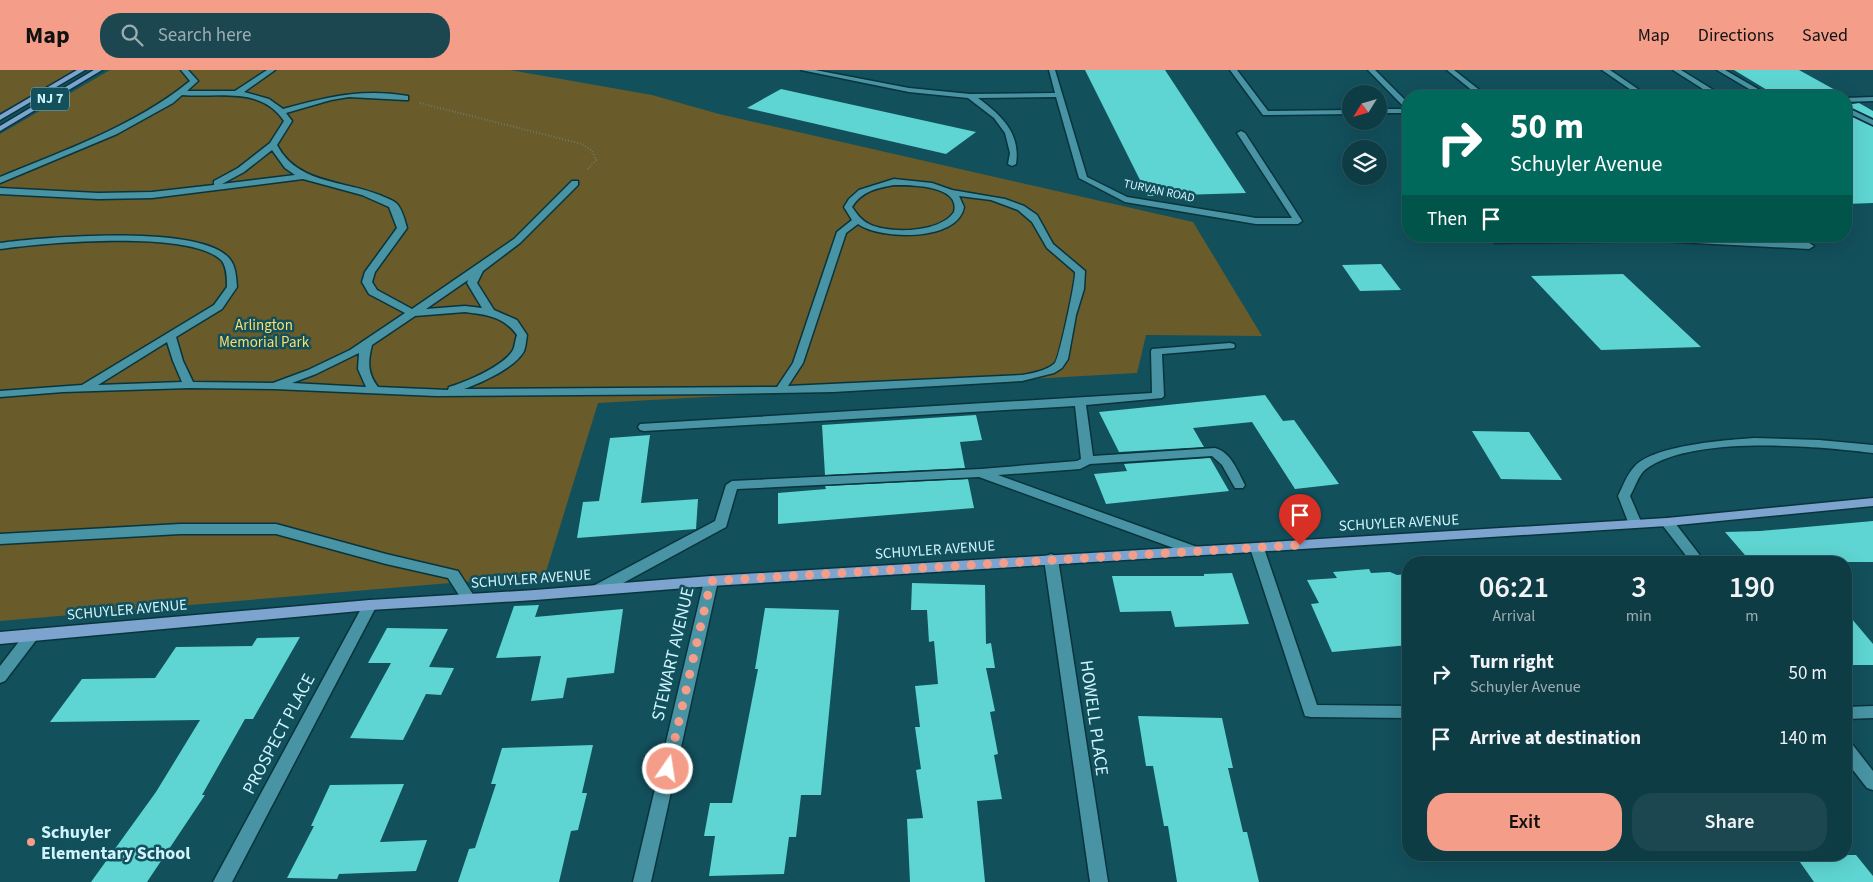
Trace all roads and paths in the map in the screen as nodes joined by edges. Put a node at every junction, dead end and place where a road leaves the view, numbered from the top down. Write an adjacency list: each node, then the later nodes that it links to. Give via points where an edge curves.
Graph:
1 (82, 70): 30 (main road, NJ 7)
2 (99, 70): 32 (main road, NJ 7)
3 (184, 70): 17 (street, via 194,81)
4 (272, 70): 18 (street)
5 (804, 70): 20 (street, via 909,90)
6 (1052, 70): 19 (street, TURVAN ROAD)
7 (1233, 70): 28 (street, via 1266,113)
8 (1371, 70): 24 (street)
9 (1450, 70): 13 (street)
10 (1604, 70): 14 (street)
11 (1676, 70): 15 (street)
12 (1720, 70): 16 (street)
13 (1475, 90)
14 (1635, 90)
15 (1709, 90)
16 (1755, 90)
17 (183, 92): 18 (street); 37 (street, via 114,132)
18 (237, 93): 27 (street, via 273,102)
19 (1058, 95): 20 (street); 33 (street, TURVAN ROAD, via 1083,178 1125,199 1256,222 1298,221)
20 (970, 96): 35 (street, via 990,110 1008,129 1016,151)
21 (405, 98): 27 (street, via 349,95); 38 (path, via 582,144 592,151 596,160)
22 (1873, 98): 23 (street)
23 (1852, 100)
24 (1402, 103)
25 (1402, 110): 26 (street)
26 (1388, 111)
27 (282, 112): 34 (street, via 288,121)
28 (1342, 112)
29 (1852, 112): 31 (street)
30 (0, 118)
31 (1873, 123)
32 (0, 129)
33 (1241, 133)
34 (273, 146): 36 (street, via 277,157 289,169); 39 (street, via 241,170)
35 (1012, 164)
36 (304, 176): 39 (street); 48 (street, via 368,194 393,205 402,228 370,272 367,282 373,292)
37 (0, 180)
38 (575, 183): 46 (street, via 516,241)
39 (210, 187): 40 (street, via 152,195)
40 (0, 191)
41 (949, 192): 42 (street, via 913,182 877,185 852,198 848,207 850,216); 42 (street, via 959,203 959,211 949,222 929,230 894,232 875,229); 55 (street, via 994,199 1030,214 1039,223 1042,235 1051,246 1080,271 1082,286 1071,314 1065,358 1047,372 1022,378)
42 (857, 221): 55 (street, via 842,232 798,362)
43 (1738, 242): 45 (street)
44 (0, 246): 49 (street, via 54,240 155,240 195,245 223,257 230,266 232,287 218,307)
45 (1809, 246)
46 (479, 270): 47 (street, via 472,283); 48 (street)
47 (490, 312): 48 (street, via 465,309); 57 (street, via 513,322 522,335 518,351 493,372 464,386)
48 (412, 313): 50 (street)
49 (172, 336): 52 (street); 54 (street)
50 (367, 343): 53 (street, via 312,372); 56 (street, via 362,367 365,380)
51 (1230, 346): 59 (street, via 1156,351 1158,396)
52 (189, 386): 53 (street); 54 (street)
53 (274, 386): 56 (street)
54 (86, 388): 58 (street)
55 (780, 390): 57 (street)
56 (375, 391): 57 (street)
57 (436, 393)
58 (0, 394)
59 (1080, 402): 60 (street); 62 (street)
60 (644, 427)
61 (1873, 449): 67 (street, via 1763,441 1686,449 1640,467 1624,496)
62 (1086, 460): 63 (street, via 1080,465); 64 (street, via 1215,452 1227,463)
63 (980, 473): 70 (street); 74 (street, via 732,485 721,524)
64 (1238, 485)
65 (1873, 502): 66 (main road, SCHUYLER AVENUE)
66 (1667, 522): 67 (main road, SCHUYLER AVENUE); 71 (street)
67 (1635, 524): 69 (main road, SCHUYLER AVENUE)
68 (0, 539): 75 (street, via 180,529 276,529 453,574)
69 (1257, 548): 70 (main road, SCHUYLER AVENUE); 80 (street, via 1311,711)
70 (1195, 551): 72 (main road, SCHUYLER AVENUE)
71 (1693, 556)
72 (1051, 559): 73 (main road, SCHUYLER AVENUE); 87 (street, HOWELL PLACE)
73 (711, 581): 74 (main road, SCHUYLER AVENUE); 86 (street, STEWART AVENUE)
74 (598, 590): 75 (main road, SCHUYLER AVENUE)
75 (469, 599): 76 (main road, SCHUYLER AVENUE)
76 (370, 605): 77 (main road, SCHUYLER AVENUE); 85 (street, PROSPECT PLACE)
77 (32, 635): 78 (main road, SCHUYLER AVENUE); 79 (street)
78 (0, 638)
79 (0, 677)
80 (1402, 712)
81 (1873, 712): 82 (street)
82 (1852, 713)
83 (1852, 757): 84 (street)
84 (1873, 783)
85 (222, 882)
86 (642, 882)
87 (1099, 882)

